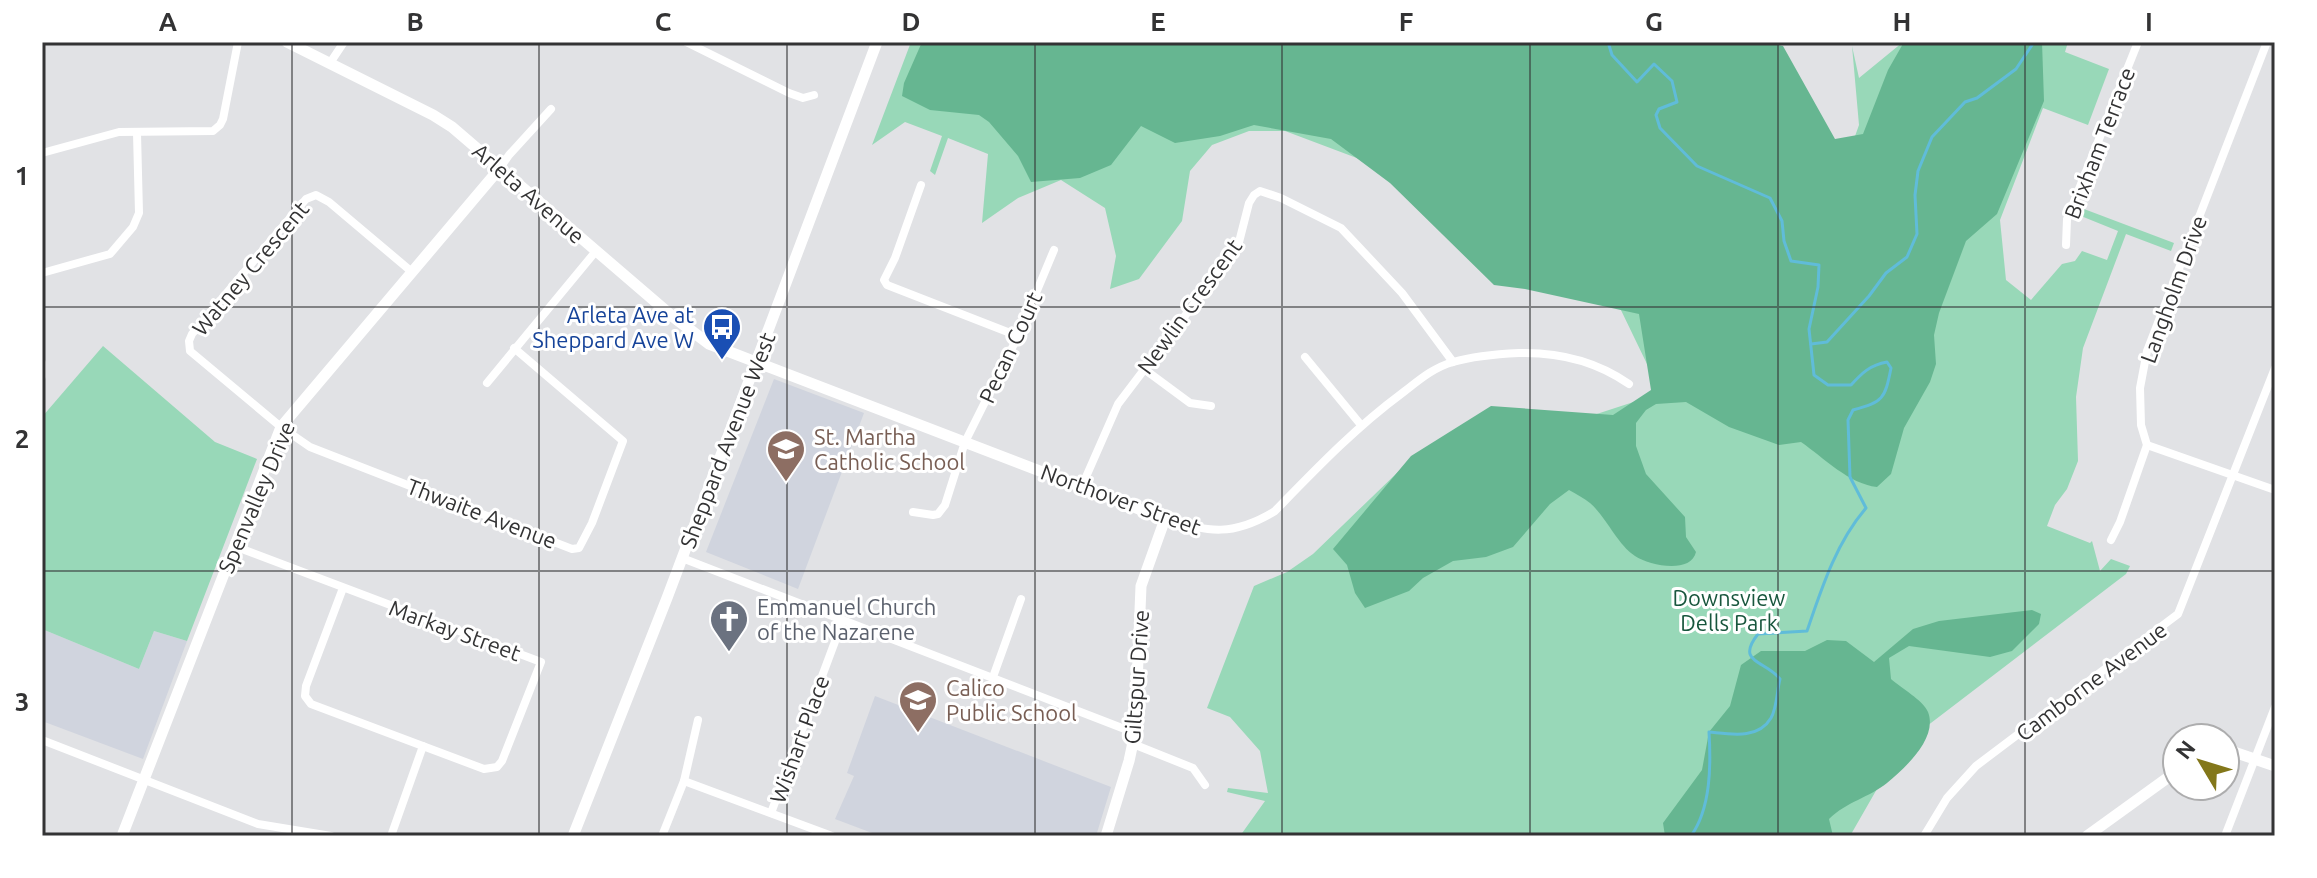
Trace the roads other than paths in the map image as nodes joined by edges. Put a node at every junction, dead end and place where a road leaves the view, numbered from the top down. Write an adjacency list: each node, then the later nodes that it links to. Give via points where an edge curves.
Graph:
1 (238, 42): 11 (street, via 220,125 213,131)
2 (287, 42): 8 (street, Arleta Avenue)
3 (344, 42): 8 (street)
4 (686, 42): 9 (street, via 789,93)
5 (877, 42): 23 (street, Sheppard Avenue West)
6 (2138, 42): 15 (street, Brixham Terrace, via 2067,219)
7 (2267, 42): 35 (street, Langholm Drive, via 2143,366 2141,425)
8 (330, 63): 13 (street, Arleta Avenue, via 433,115)
9 (814, 95)
10 (551, 109): 13 (street)
11 (137, 133): 12 (street, via 119,132); 19 (street, via 139,213 133,227 110,254)
12 (42, 153)
13 (500, 168): 17 (street, Arleta Avenue); 18 (street, Spenvalley Drive)
14 (921, 185): 20 (street, via 884,280 887,285)
15 (2066, 245)
16 (1054, 250): 20 (street, Pecan Court)
17 (596, 251): 21 (street); 23 (street, Arleta Avenue, via 709,344)
18 (412, 272): 33 (street, Spenvalley Drive); 33 (street, Watney Crescent, via 323,197 306,199 189,341 190,351)
19 (42, 273)
20 (1018, 336): 34 (street, Pecan Court)
21 (514, 348): 29 (street); 33 (street, Thwaite Avenue, via 623,441 579,548 310,447)
22 (1305, 357): 32 (street)
23 (756, 362): 34 (street, Northover Street); 43 (street, Sheppard Avenue West)
24 (1453, 362): 27 (street, Newlin Crescent, via 1402,293 1341,228 1260,191 1249,203 1238,246); 30 (street, Northover Street, via 1545,353 1584,361); 32 (street, Northover Street, via 1418,380)
25 (42, 363): 28 (street)
26 (2275, 368): 36 (street, Camborne Avenue)
27 (1144, 369): 31 (street, via 1190,403); 37 (street, Newlin Crescent, via 1118,404)
28 (42, 376)
29 (487, 383)
30 (1629, 384)
31 (1211, 406)
32 (1361, 425): 40 (street, Northover Street, via 1275,511 1256,522 1211,531)
33 (281, 427): 42 (street, Spenvalley Drive)
34 (965, 442): 37 (street, Northover Street); 39 (street, Pecan Court, via 945,505 933,515)
35 (2147, 445): 36 (street); 41 (street, Langholm Drive)
36 (2234, 474): 38 (street); 70 (street, Camborne Avenue, via 2178,614 1976,766 1947,798)
37 (1082, 486): 40 (street, Northover Street)
38 (2275, 490)
39 (913, 512)
40 (1165, 519): 50 (street, Giltspur Drive, via 1141,586)
41 (2111, 540)
42 (234, 546): 44 (street, Markay Street); 56 (street, Spenvalley Drive)
43 (682, 558): 46 (street); 66 (street, Sheppard Avenue West)
44 (343, 588): 52 (street, via 305,696 311,704); 52 (street, Markay Street, via 541,662 494,770)
45 (1021, 599): 47 (street)
46 (843, 620): 47 (street); 60 (street, Wishart Place)
47 (993, 677): 50 (street)
48 (2275, 707): 54 (street)
49 (698, 720): 57 (street)
50 (1134, 738): 59 (street, via 1193,768); 69 (street, Giltspur Drive)
51 (42, 740): 56 (street)
52 (423, 746): 65 (street)
53 (2241, 755): 54 (street)
54 (2254, 759): 55 (street); 72 (street)
55 (2275, 766)
56 (143, 779): 61 (street); 62 (street, Spenvalley Drive)
57 (684, 781): 60 (street); 67 (street)
58 (2161, 783): 71 (street)
59 (1205, 785)
60 (771, 813): 68 (street)
61 (258, 824): 63 (street); 64 (street)
62 (122, 836)
63 (253, 836)
64 (331, 836)
65 (391, 836)
66 (573, 836)
67 (662, 836)
68 (832, 836)
69 (1106, 836)
70 (1924, 836)
71 (2087, 836)
72 (2225, 836)

